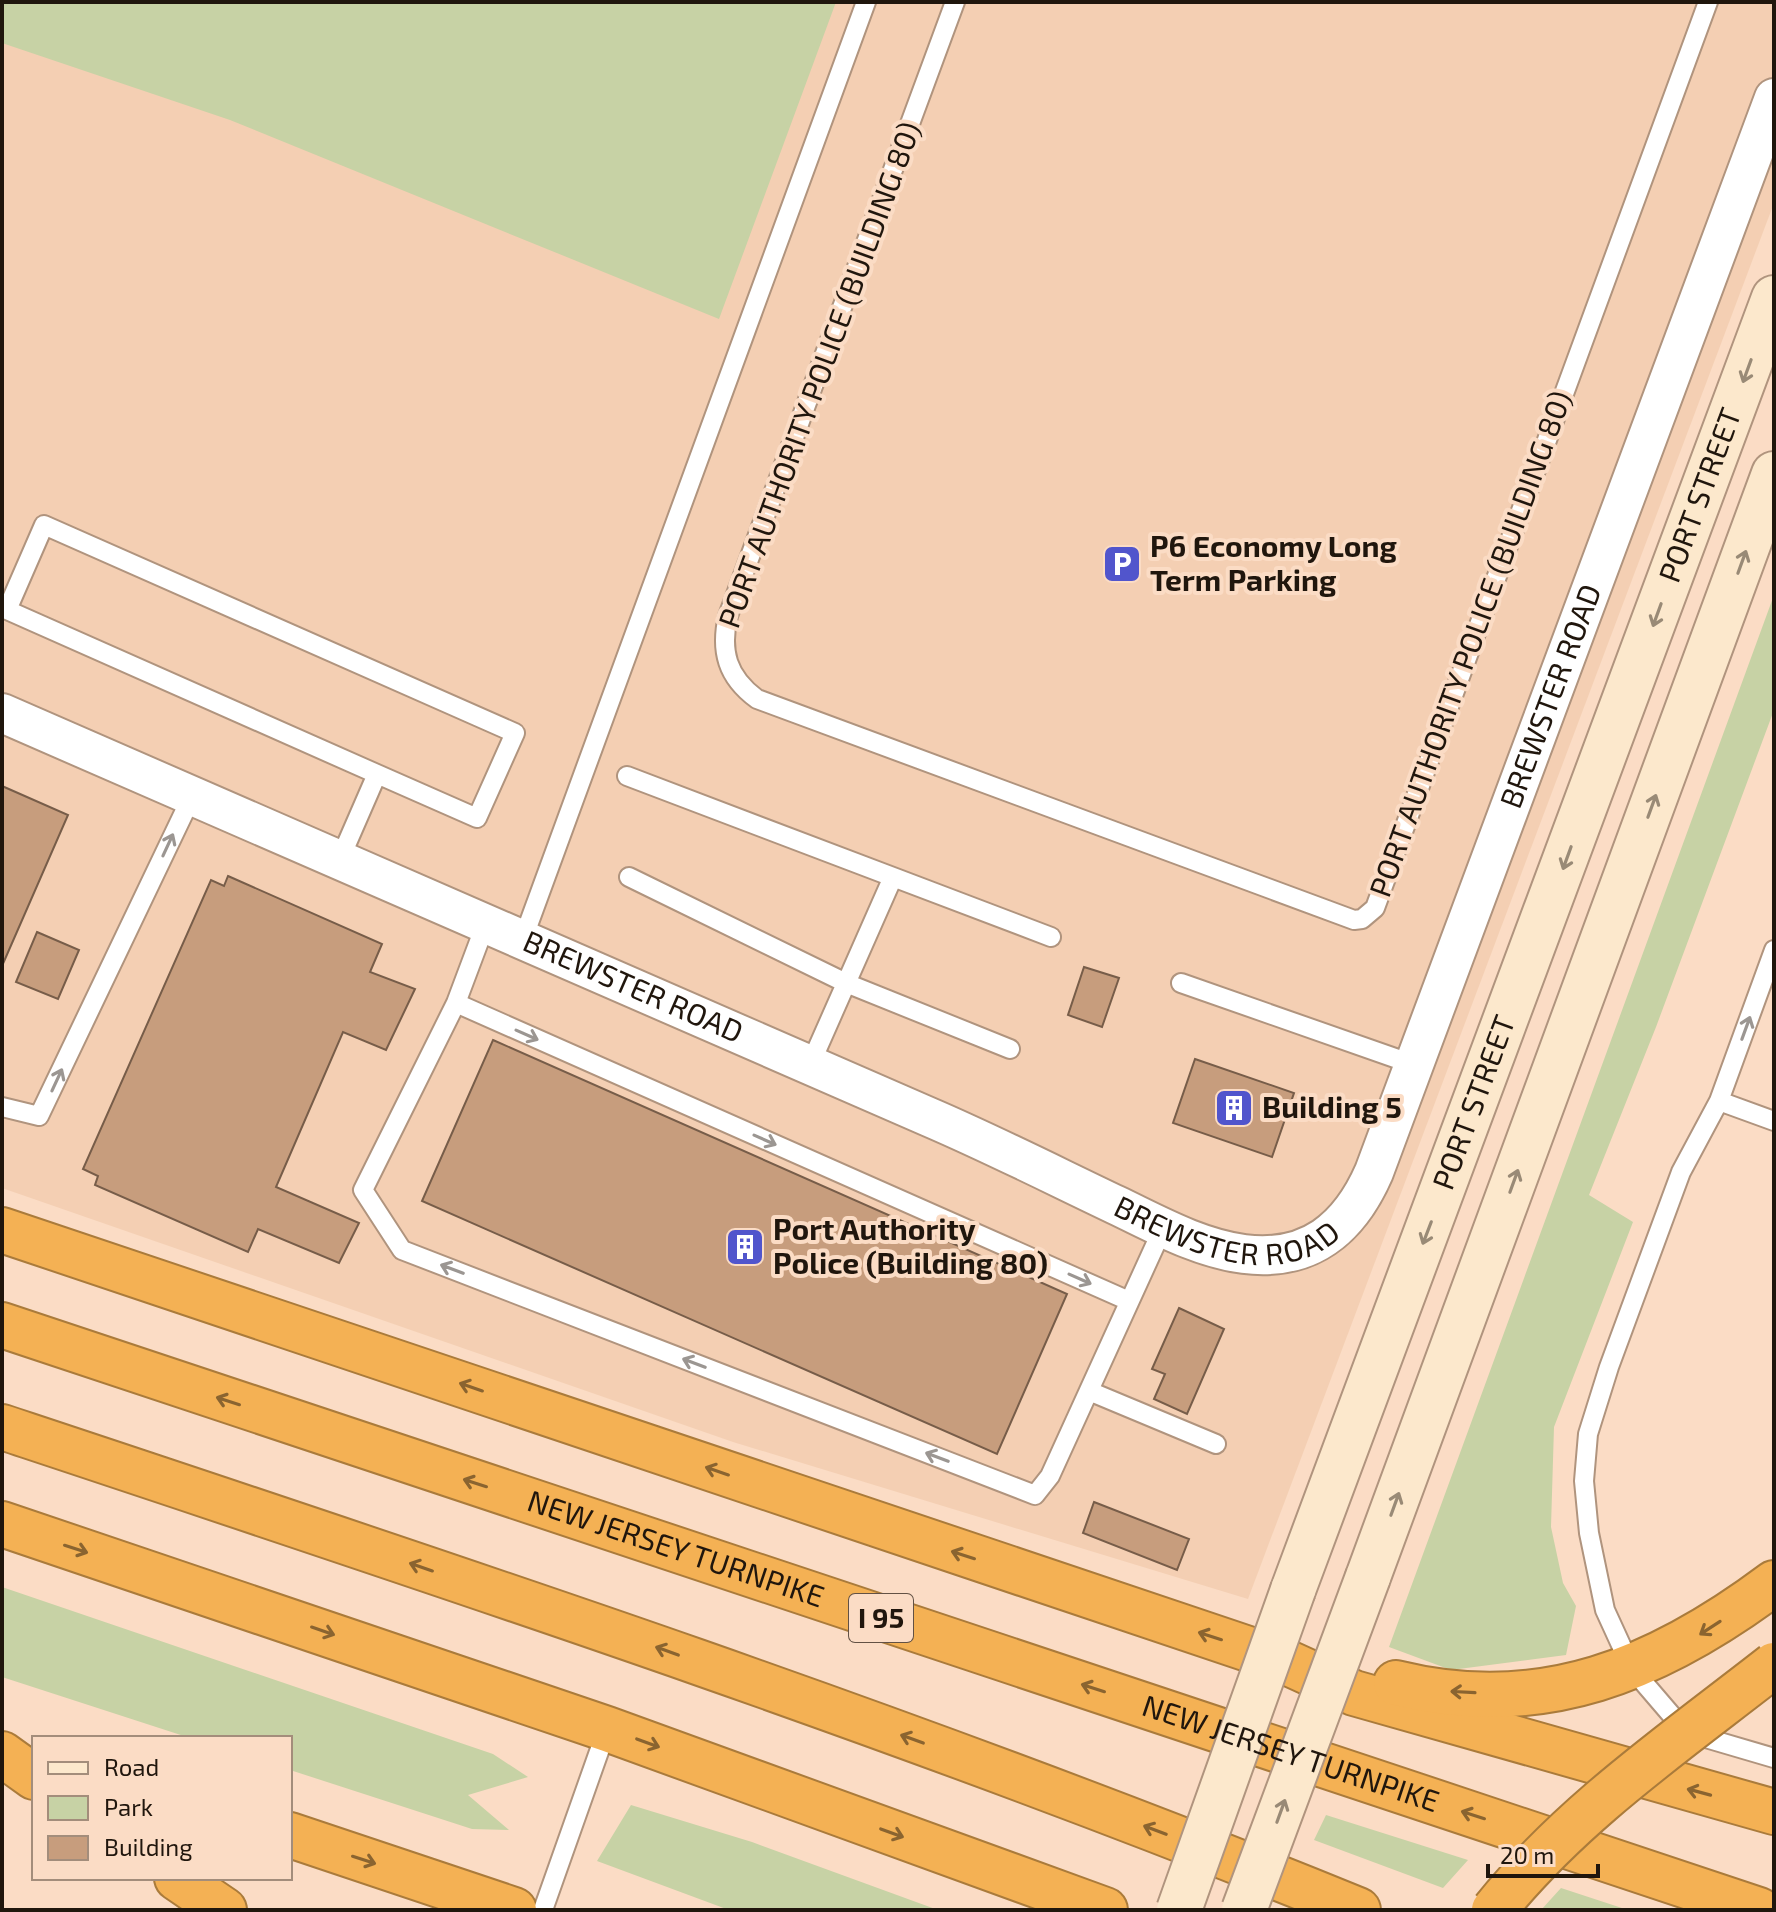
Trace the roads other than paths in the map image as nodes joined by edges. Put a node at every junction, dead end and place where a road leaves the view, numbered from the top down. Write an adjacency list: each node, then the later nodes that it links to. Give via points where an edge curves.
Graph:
1 (866, 2): 16 (lane)
2 (955, 2): 3 (lane, PORT AUTHORITY POLICE (BUILDING 80), via 728,616 724,647 733,677 757,699 1354,920 1375,908)
3 (1708, 2)
4 (1774, 98): 23 (street, BREWSTER ROAD)
5 (1774, 298): 52 (main road, PORT STREET, one-way to 52, bridge)
6 (1774, 474): 53 (main road, PORT STREET, one-way to 6, bridge)
7 (2, 713): 10 (street, BREWSTER ROAD)
8 (377, 774): 8 (lane, via 477,818 515,733 44,525 7,610); 11 (lane)
9 (627, 776): 13 (lane)
10 (192, 796): 11 (street, BREWSTER ROAD); 25 (lane, one-way to 10, via 39,1116)
11 (340, 859): 14 (street, BREWSTER ROAD)
12 (629, 877): 18 (lane)
13 (893, 877): 15 (lane); 18 (lane)
14 (486, 923): 16 (street, BREWSTER ROAD); 20 (lane)
15 (1051, 937)
16 (523, 939): 22 (street, BREWSTER ROAD)
17 (1774, 950): 24 (lane, one-way to 17)
18 (846, 983): 21 (lane); 22 (lane)
19 (1181, 983): 23 (lane)
20 (456, 1003): 29 (lane, one-way to 29); 31 (lane, one-way to 20, via 1050,1476 1035,1495 402,1250 363,1190)
21 (1010, 1049)
22 (810, 1065): 27 (street, BREWSTER ROAD)
23 (1415, 1065): 27 (street, BREWSTER ROAD, via 1364,1196 1332,1233 1298,1250 1263,1255 1224,1251)
24 (1719, 1101): 26 (lane); 38 (lane, via 1681,1172 1588,1434 1584,1481 1592,1546 1605,1610)
25 (2, 1107)
26 (1774, 1121)
27 (1163, 1228): 29 (lane)
28 (2, 1230): 36 (highway, one-way to 28)
29 (1129, 1301): 31 (lane)
30 (2, 1325): 56 (highway, NEW JERSEY TURNPIKE / I 95, one-way to 30)
31 (1089, 1391): 33 (lane)
32 (2, 1427): 54 (highway, one-way to 32, via 1064,1795 600,1627)
33 (1216, 1444)
34 (2, 1524): 39 (highway, one-way to 39)
35 (1774, 1583): 38 (highway, one-way to 38, via 1690,1640)
36 (1284, 1661): 38 (highway, one-way to 36, via 1570,1686 1483,1693 1420,1688); 45 (highway, one-way to 36, via 1354,1693)
37 (1774, 1665): 55 (highway, bridge, via 1593,1809)
38 (1632, 1669): 43 (lane, via 1674,1718 1699,1736)
39 (607, 1729): 50 (lane); 51 (highway, one-way to 51)
40 (2, 1743): 41 (highway)
41 (32, 1752)
42 (2, 1754): 44 (highway)
43 (1774, 1758)
44 (32, 1776)
45 (1774, 1812)
46 (292, 1836): 49 (highway, one-way to 49)
47 (180, 1880): 48 (highway)
48 (224, 1910)
49 (514, 1910)
50 (543, 1910)
51 (1105, 1910)
52 (1179, 1910)
53 (1244, 1910)
54 (1358, 1910)
55 (1494, 1910)
56 (1759, 1910)

